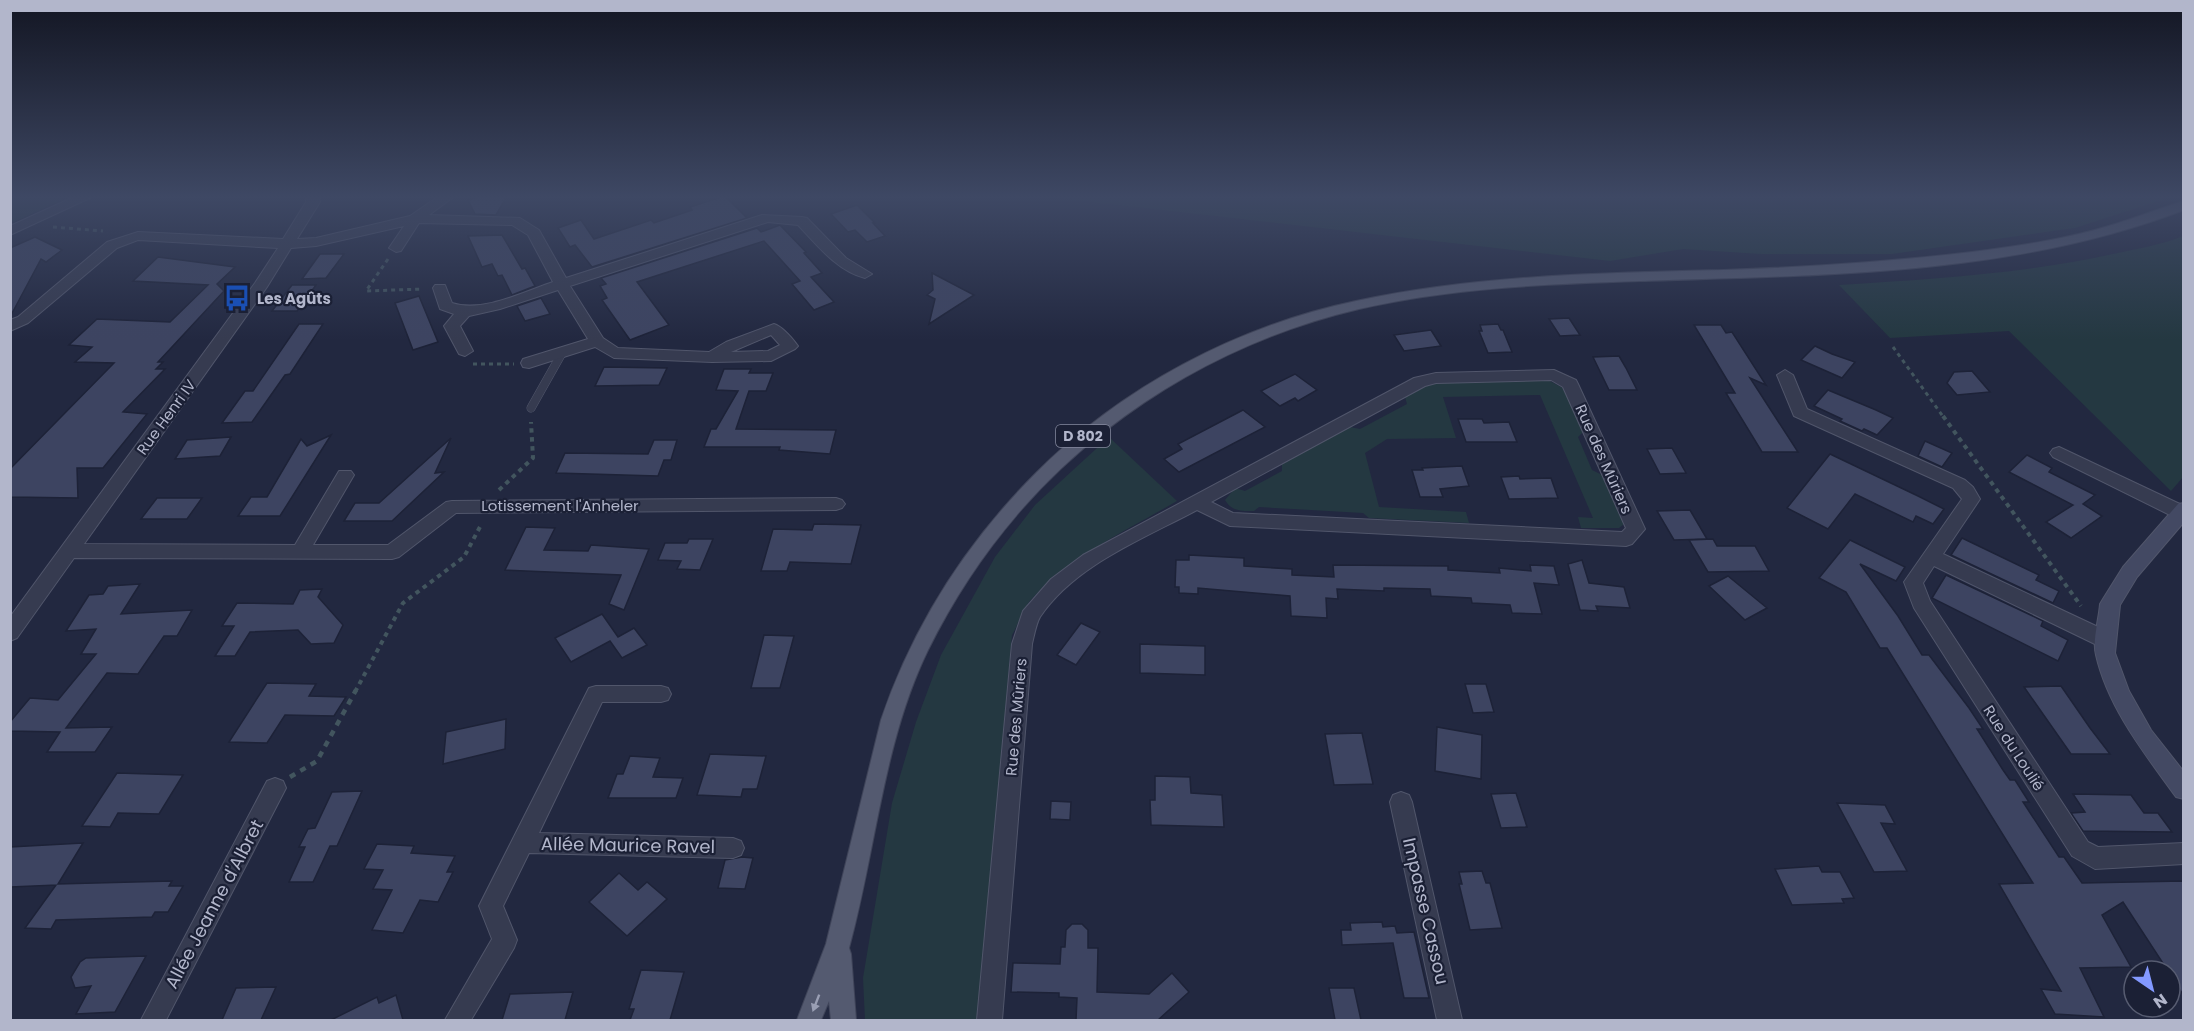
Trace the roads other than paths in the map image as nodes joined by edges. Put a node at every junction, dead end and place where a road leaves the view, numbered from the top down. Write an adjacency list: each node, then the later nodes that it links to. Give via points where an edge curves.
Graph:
1 (114, 244): 13 (street, via 23,320)
2 (289, 244): 26 (street, Rue Henri IV)
3 (399, 244): 8 (street)
4 (540, 244): 10 (street)
5 (685, 244): 10 (street)
6 (825, 244): 9 (street, via 841,261)
7 (2054, 244): 38 (main road, D 802, via 1867,268 1505,283 1386,298 1244,341 1157,384 1082,437 1037,478 953,587 918,651 891,724)
8 (396, 248)
9 (865, 274)
10 (561, 284): 12 (street); 14 (street)
11 (440, 288): 12 (street, via 445,306)
12 (464, 312): 15 (street, via 452,326)
13 (10, 326)
14 (597, 341): 16 (street); 17 (street, via 614,352)
15 (465, 351)
16 (562, 352): 18 (street); 20 (lane)
17 (712, 357)
18 (529, 363)
19 (1785, 375): 28 (street, Rue du Loulié, via 1800,412 1967,491 1971,500)
20 (531, 408)
21 (2059, 453): 25 (street)
22 (345, 475): 27 (street)
23 (1194, 502): 23 (street, Rue des Mûriers, via 1420,382 1436,378 1554,375 1570,384 1636,529 1626,539 1230,519); 43 (street, Rue des Mûriers, via 1090,560 1058,584 1030,616 1022,644)
24 (836, 504): 27 (street, Lotissement l'Anheler, via 452,507 392,552)
25 (2182, 511): 30 (street, via 2130,573 2110,604)
26 (69, 550): 27 (street, Lotissement l'Anheler); 29 (street, Rue Henri IV)
27 (300, 552)
28 (1930, 556): 30 (street); 37 (street, Rue du Loulié, via 1913,582 1921,603 2080,849 2095,858)
29 (10, 633)
30 (2106, 640): 33 (street, via 2106,653 2120,693 2144,736)
31 (661, 694): 35 (street, Allée Maurice Ravel, via 596,694)
32 (275, 788): 39 (street, Allée Jeanne d'Albret)
33 (2184, 790)
34 (1401, 802): 44 (street, Impasse Cassou)
35 (522, 843): 36 (street, Allée Maurice Ravel); 40 (street, Allée Maurice Ravel, via 491,906 505,940)
36 (733, 848)
37 (2184, 853)
38 (838, 946): 41 (main road, D 802, one-way to 41); 42 (main road, D 802)
39 (153, 1020)
40 (457, 1020)
41 (809, 1020)
42 (843, 1020)
43 (988, 1020)
44 (1450, 1020)

